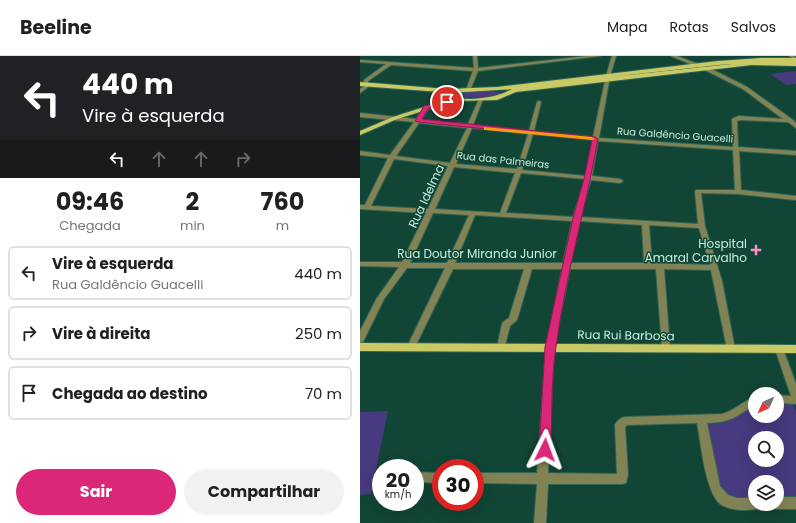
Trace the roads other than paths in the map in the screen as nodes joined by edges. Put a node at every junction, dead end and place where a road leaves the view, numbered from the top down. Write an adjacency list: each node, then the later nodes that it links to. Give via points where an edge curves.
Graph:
1 (475, 56): 13 (street)
2 (598, 56): 13 (street)
3 (614, 56): 14 (street)
4 (673, 56): 12 (street)
5 (680, 56): 12 (street)
6 (791, 56): 8 (street)
7 (782, 58): 8 (main road); 12 (main road, via 744,60)
8 (796, 60)
9 (360, 61): 10 (street)
10 (390, 63): 13 (street); 15 (street, via 366,81)
11 (796, 64): 12 (main road, via 752,63)
12 (704, 67): 14 (main road); 29 (street, via 753,93)
13 (476, 70): 18 (street)
14 (608, 78): 16 (main road); 19 (main road, via 515,90); 35 (street)
15 (362, 88): 17 (main road); 20 (main road)
16 (497, 89): 18 (main road); 19 (main road, via 504,93)
17 (447, 90): 18 (main road); 20 (main road)
18 (468, 90)
19 (503, 96): 22 (main road)
20 (440, 97): 21 (main road); 26 (main road, via 437,101)
21 (458, 99): 22 (main road); 24 (main road)
22 (481, 99): 31 (street, Rua Idelma)
23 (539, 102): 34 (street)
24 (426, 108): 27 (main road); 28 (street)
25 (360, 115): 26 (street, Rua Galdêncio Guacelli)
26 (385, 117): 27 (street, Rua Galdêncio Guacelli); 32 (main road)
27 (395, 118): 28 (street, Rua Galdêncio Guacelli); 33 (main road)
28 (418, 121): 31 (street, Rua Galdêncio Guacelli); 39 (street)
29 (793, 121): 30 (street); 36 (street, via 739,118 734,120)
30 (796, 126)
31 (470, 127): 34 (street, Rua Galdêncio Guacelli); 40 (street, Rua Idelma)
32 (360, 128)
33 (360, 133)
34 (532, 133): 35 (street, Rua Galdêncio Guacelli); 41 (street)
35 (595, 139): 36 (street, Rua Galdêncio Guacelli); 42 (street)
36 (736, 148): 38 (street, Rua Galdêncio Guacelli); 44 (street)
37 (360, 153): 39 (street, Rua das Palmeiras)
38 (796, 153)
39 (392, 157): 40 (street, Rua das Palmeiras); 46 (street)
40 (452, 166): 41 (street, Rua das Palmeiras); 47 (street, Rua Idelma)
41 (520, 172): 42 (street, Rua das Palmeiras); 49 (street)
42 (588, 179): 43 (street, Rua das Palmeiras); 50 (street)
43 (620, 181)
44 (738, 192): 45 (street); 52 (street, via 698,191)
45 (796, 198)
46 (364, 207): 47 (street)
47 (431, 211): 48 (street); 54 (street, Rua Idelma)
48 (473, 213): 49 (street); 56 (street)
49 (503, 213): 50 (street)
50 (576, 218): 51 (street); 55 (street)
51 (645, 223): 52 (street); 58 (street)
52 (702, 226): 60 (street)
53 (360, 264): 54 (street, Rua Doutor Miranda Junior)
54 (405, 265): 56 (street, Rua Doutor Miranda Junior); 61 (street, Rua Idelma, via 381,298)
55 (568, 265): 57 (street, Rua Doutor Miranda Junior); 58 (street, Rua Doutor Miranda Junior); 65 (street)
56 (450, 266): 57 (street, Rua Doutor Miranda Junior); 63 (street)
57 (529, 266): 64 (street, via 513,320 506,324)
58 (648, 266): 59 (street, Rua Doutor Miranda Junior)
59 (660, 266): 60 (street, Rua Doutor Miranda Junior); 66 (street)
60 (713, 268): 67 (street, via 718,281)
61 (360, 340)
62 (360, 347): 63 (main road, Rua Rui Barbosa)
63 (411, 347): 64 (main road, Rua Rui Barbosa)
64 (501, 347): 65 (main road, Rua Rui Barbosa)
65 (550, 347): 66 (main road, Rua Rui Barbosa); 75 (street)
66 (666, 348): 67 (main road, Rua Rui Barbosa)
67 (731, 349): 68 (main road, Rua Rui Barbosa)
68 (779, 349): 69 (main road, Rua Rui Barbosa); 70 (street)
69 (796, 350)
70 (796, 398): 71 (street)
71 (784, 399)
72 (748, 404): 73 (street, via 730,417)
73 (701, 419): 75 (street, via 625,421 620,425 622,479); 78 (street, via 714,488 724,500)
74 (484, 478): 75 (street)
75 (543, 479): 79 (street)
76 (784, 503): 77 (street)
77 (796, 503)
78 (748, 504)
79 (540, 523)

